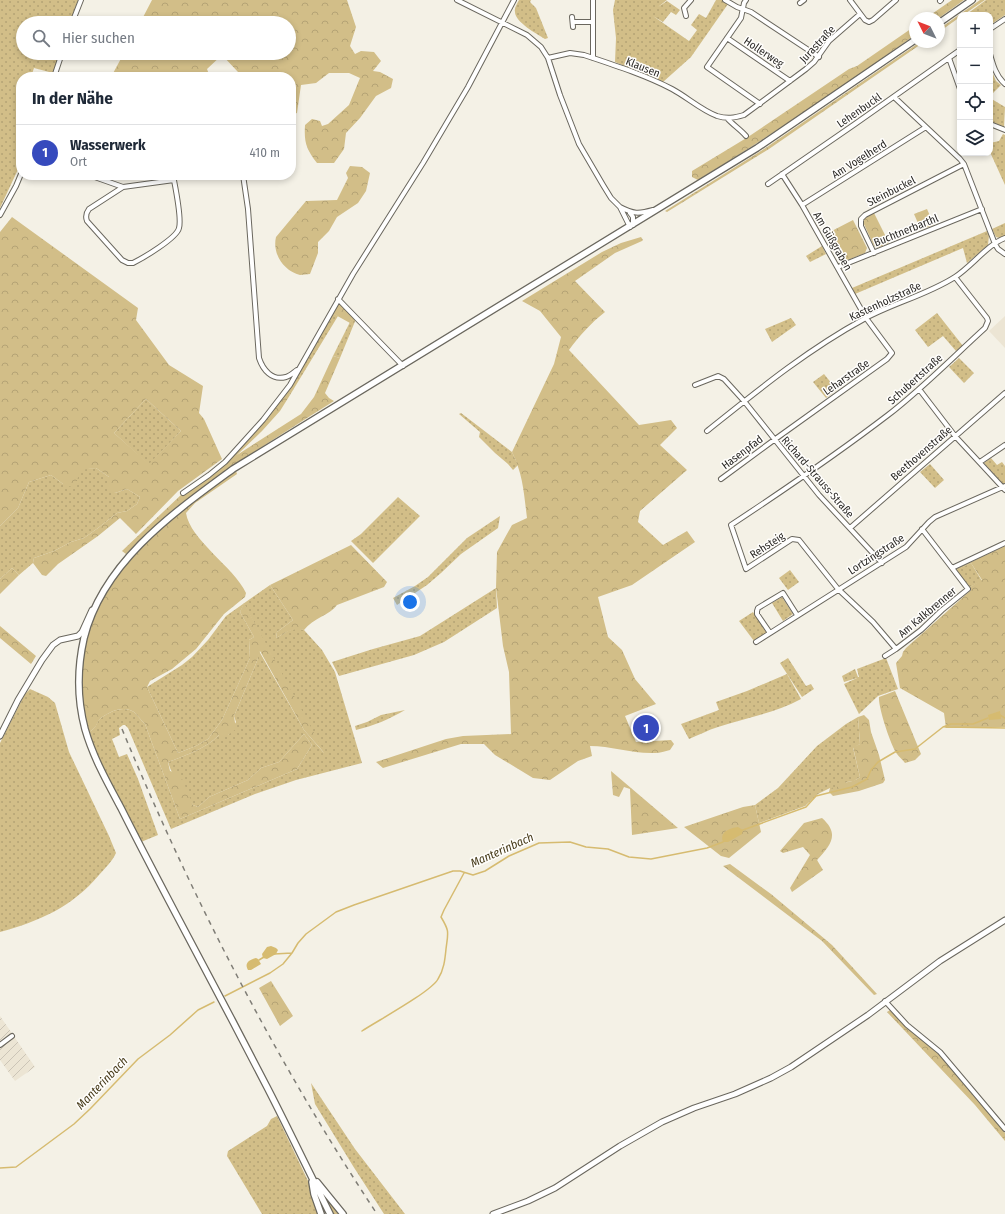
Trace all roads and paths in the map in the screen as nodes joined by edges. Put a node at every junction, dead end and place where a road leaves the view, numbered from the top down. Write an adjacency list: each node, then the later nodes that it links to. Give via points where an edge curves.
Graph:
1 (81, 0): 13 (street)
2 (457, 0): 17 (street)
3 (514, 0): 17 (street)
4 (593, 0): 19 (street)
5 (690, 0): 14 (street, via 684,8)
6 (725, 0): 11 (street)
7 (746, 0): 11 (street)
8 (850, 0): 12 (street)
9 (896, 0): 12 (street, via 871,21 867,21)
10 (972, 0): 15 (main road)
11 (743, 9): 21 (street, via 741,18); 24 (street)
12 (860, 14): 24 (street, Jurastraße, via 829,41)
13 (75, 16)
14 (686, 16)
15 (945, 19)
16 (1005, 19): 20 (street)
17 (503, 22): 25 (street, via 527,35 541,47); 62 (street, via 423,163)
18 (573, 22): 19 (street)
19 (592, 22): 26 (street)
20 (993, 27)
21 (727, 38): 31 (street, Hollerweg); 35 (street, via 707,67)
22 (909, 44): 51 (main road, via 757,148)
23 (957, 52): 27 (street, Lehenbuckl)
24 (819, 57): 31 (street, Jurastraße)
25 (548, 58): 26 (street, Klausen, via 570,54); 50 (street, via 579,144 611,198)
26 (593, 58): 36 (street, Klausen, via 664,85 716,115)
27 (949, 58): 32 (street); 34 (street, Lehenbuckl)
28 (60, 60): 30 (street)
29 (993, 63): 33 (street)
30 (56, 72)
31 (790, 81): 35 (street, Jurastraße)
32 (958, 84)
33 (1005, 84)
34 (894, 97): 38 (street); 42 (street, Lehenbuckl)
35 (760, 104): 36 (street, Jurastraße, via 744,115)
36 (727, 118): 40 (street, Klausen)
37 (993, 125): 39 (street)
38 (926, 127): 41 (street); 49 (street, Am Vogelherd)
39 (1005, 130)
40 (746, 136)
41 (964, 164): 52 (street); 58 (street, Steinbuckel, via 865,215 861,219 861,226)
42 (782, 174): 47 (street, Lehenbuckl); 49 (street, Am Güßgraben)
43 (18, 180): 54 (street)
44 (103, 180): 48 (street)
45 (174, 180): 48 (street); 48 (street, via 180,222 178,230 173,237 133,263 122,260 85,217 89,209)
46 (245, 180): 65 (street, via 259,358 268,373 276,377 286,377)
47 (768, 184)
48 (123, 187)
49 (802, 205): 60 (street, Am Güßgraben)
50 (620, 207): 53 (street); 55 (street)
51 (659, 209): 53 (street); 55 (main road)
52 (982, 209): 57 (street); 58 (street, Buchtnerbarthl)
53 (630, 213): 55 (street, via 633,217)
54 (0, 215)
55 (632, 226): 64 (main road)
56 (1005, 238): 57 (street, Kastenholzstraße)
57 (995, 244): 59 (street); 61 (street, Kastenholzstraße)
58 (874, 253): 60 (street, Buchtnerbarthl)
59 (1005, 254)
60 (838, 267): 63 (street, Am Güßgraben)
61 (955, 277): 63 (street, Kastenholzstraße); 67 (street, Schubertstraße, via 987,318 987,325)
62 (338, 299): 64 (street); 65 (street)
63 (866, 318): 69 (street, Kastenholzstraße, via 815,348); 72 (street, Leharstraße, via 890,349 891,356)
64 (402, 366): 85 (main road, via 234,469 200,493 169,518 124,562)
65 (299, 369): 78 (street, via 284,393 232,455 216,470)
66 (695, 385): 69 (street, Richard-Strauss-Straße, via 718,376)
67 (919, 389): 71 (street); 75 (street, Schubertstraße, via 889,415)
68 (1005, 393): 71 (street, Beethovenstraße)
69 (744, 401): 70 (street, Kastenholzstraße); 72 (street, Richard-Strauss-Straße)
70 (707, 430)
71 (955, 436): 74 (street); 79 (street, Beethovenstraße)
72 (774, 440): 75 (street, Richard-Strauss-Straße); 76 (street, Hasenpfad)
73 (1005, 445): 74 (street)
74 (980, 462): 77 (street)
75 (804, 476): 79 (street, Richard-Strauss-Straße); 84 (street, Rehsteig, via 731,525 746,570 792,538 799,540)
76 (721, 479)
77 (1004, 488): 80 (street, Lortzingstraße, via 935,517)
78 (183, 493)
79 (850, 528): 82 (street, Richard-Strauss-Straße)
80 (922, 529): 82 (street, Lortzingstraße, via 906,547); 83 (street)
81 (1005, 543): 83 (street)
82 (882, 563): 84 (street, Lortzingstraße)
83 (952, 568): 89 (street, Am Kalkbrenner, via 968,589)
84 (838, 589): 86 (street, Lortzingstraße); 89 (street, Am Kalkbrenner)
85 (99, 601): 91 (street, via 91,610 78,636 60,640 48,651 18,700); 97 (main road, via 85,636 79,669 81,708 92,750)
86 (797, 615): 87 (street, Lortzingstraße); 87 (street, via 783,593 758,608 756,611)
87 (770, 633): 88 (street, Lortzingstraße)
88 (756, 642)
89 (896, 648): 90 (street, Am Kalkbrenner)
90 (885, 656)
91 (0, 736)
92 (1005, 920): 93 (street, via 935,965)
93 (885, 1002): 96 (street, via 907,1025 940,1052); 102 (street, via 810,1055 771,1078 662,1122 555,1188)
94 (12, 1036): 95 (street)
95 (0, 1045)
96 (1005, 1129)
97 (307, 1169): 98 (main road); 101 (main road)
98 (311, 1175): 99 (main road); 100 (main road)
99 (321, 1214)
100 (330, 1214)
101 (343, 1214)
102 (493, 1214)

